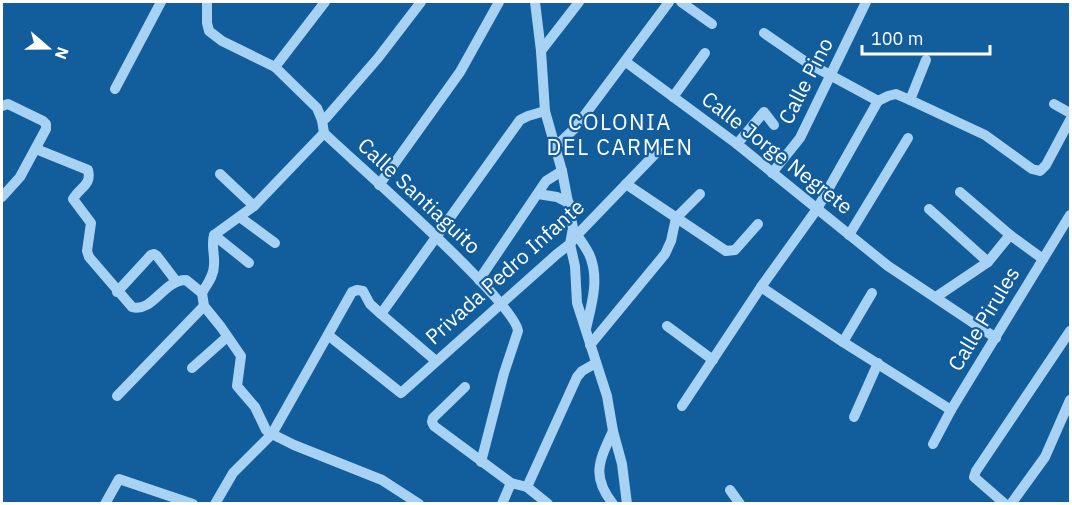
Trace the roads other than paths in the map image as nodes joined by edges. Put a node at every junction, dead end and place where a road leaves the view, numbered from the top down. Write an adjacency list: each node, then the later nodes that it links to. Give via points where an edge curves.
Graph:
1 (161, 2): 19 (street)
2 (207, 2): 17 (street, via 209,30 222,41)
3 (325, 2): 17 (street)
4 (421, 2): 27 (street, via 378,58)
5 (499, 2): 40 (street, via 460,72)
6 (535, 2): 13 (street)
7 (579, 2): 13 (street)
8 (669, 2): 16 (street)
9 (681, 2): 11 (street)
10 (866, 2): 18 (street, Calle Pino)
11 (712, 24)
12 (764, 33): 18 (street)
13 (541, 51): 25 (street)
14 (705, 53): 20 (street)
15 (926, 60): 21 (street)
16 (626, 62): 20 (street, Calle Jorge Negrete); 33 (street)
17 (275, 67): 27 (street, via 317,108)
18 (831, 75): 22 (street); 37 (street, Calle Pino, via 800,138)
19 (115, 89)
20 (673, 97): 32 (street, Calle Jorge Negrete)
21 (910, 100): 22 (street, via 896,94); 28 (street, via 985,135 1040,171)
22 (878, 101): 47 (street)
23 (1054, 104): 26 (street)
24 (2, 106): 34 (street, via 8,104 46,124)
25 (545, 111): 33 (street); 56 (street, via 520,120)
26 (1071, 113)
27 (322, 120): 30 (street)
28 (1071, 120)
29 (774, 125): 32 (street, via 764,112)
30 (324, 133): 40 (street, Calle Santiaguito); 46 (street)
31 (908, 138): 54 (street)
32 (737, 144): 37 (street, Calle Jorge Negrete)
33 (555, 147): 36 (street)
34 (36, 148): 44 (street, via 20,177); 65 (street, via 88,170 87,185 73,199 91,223 89,257)
35 (658, 151): 39 (street, Privada Pedro Infante)
36 (562, 171): 42 (street, via 546,181); 45 (street)
37 (772, 173): 47 (street, Calle Jorge Negrete)
38 (220, 174): 46 (street)
39 (626, 184): 51 (street); 57 (street, Privada Pedro Infante)
40 (379, 185): 56 (street, Calle Santiaguito)
41 (960, 192): 55 (street)
42 (538, 194): 45 (street); 62 (street)
43 (700, 194): 51 (street)
44 (2, 197)
45 (568, 203): 57 (street)
46 (254, 206): 50 (street)
47 (817, 209): 54 (street, Calle Jorge Negrete); 64 (street)
48 (928, 209): 60 (street)
49 (1071, 215): 59 (street, Calle Pirules)
50 (241, 218): 53 (street); 58 (street)
51 (676, 218): 52 (street, via 726,251 735,250); 79 (street, via 665,254)
52 (758, 224)
53 (214, 235): 61 (street); 66 (street, via 213,274)
54 (849, 235): 68 (street, Calle Jorge Negrete)
55 (1010, 235): 59 (street); 60 (street)
56 (436, 236): 62 (street, Calle Santiaguito); 71 (street)
57 (573, 236): 69 (street, Privada Pedro Infante); 73 (street, via 577,303); 73 (street, via 591,259 595,275)
58 (275, 243)
59 (1043, 259): 77 (street, Calle Pirules)
60 (988, 262): 68 (street)
61 (249, 263)
62 (478, 280): 69 (street, Calle Santiaguito)
63 (176, 281): 65 (street, via 140,308 132,307); 65 (street, via 154,254); 66 (street, via 186,280)
64 (760, 287): 78 (street); 80 (street)
65 (117, 292)
66 (202, 293): 70 (street)
67 (872, 293): 78 (street)
68 (936, 297): 77 (street, Calle Jorge Negrete)
69 (502, 304): 81 (street, Privada Pedro Infante); 94 (street, Calle Santiaguito, via 518,331)
70 (204, 306): 76 (street); 86 (street)
71 (381, 314): 75 (street, via 363,291 357,290 347,298); 81 (street)
72 (667, 326): 80 (street)
73 (586, 329): 79 (street)
74 (1071, 331): 107 (street, via 976,471 974,477)
75 (328, 335): 81 (street, Privada Pedro Infante, via 401,393); 92 (street)
76 (227, 336): 84 (street); 92 (street, via 240,356 237,386)
77 (996, 338): 89 (street, Calle Pirules)
78 (843, 342): 83 (street)
79 (590, 345): 82 (street)
80 (713, 360): 88 (street)
81 (436, 361)
82 (596, 363): 91 (street); 96 (street, via 577,377)
83 (878, 363): 89 (street); 90 (street)
84 (192, 368)
85 (465, 387): 94 (street, via 432,422)
86 (117, 396)
87 (1071, 400): 108 (street, via 1046,457)
88 (682, 406)
89 (951, 410): 93 (street, Calle Pirules)
90 (854, 417)
91 (613, 431): 104 (street, via 598,478); 105 (street)
92 (272, 434): 100 (street, via 233,472); 101 (street, via 382,480)
93 (933, 444)
94 (481, 462): 95 (street)
95 (511, 483): 96 (street); 102 (street)
96 (527, 487): 103 (street)
97 (730, 490): 106 (street)
98 (105, 504): 99 (street, via 118,479)
99 (193, 504)
100 (215, 504)
101 (418, 504)
102 (502, 504)
103 (548, 504)
104 (613, 504)
105 (627, 504)
106 (740, 504)
107 (1005, 504)
108 (1011, 504)

